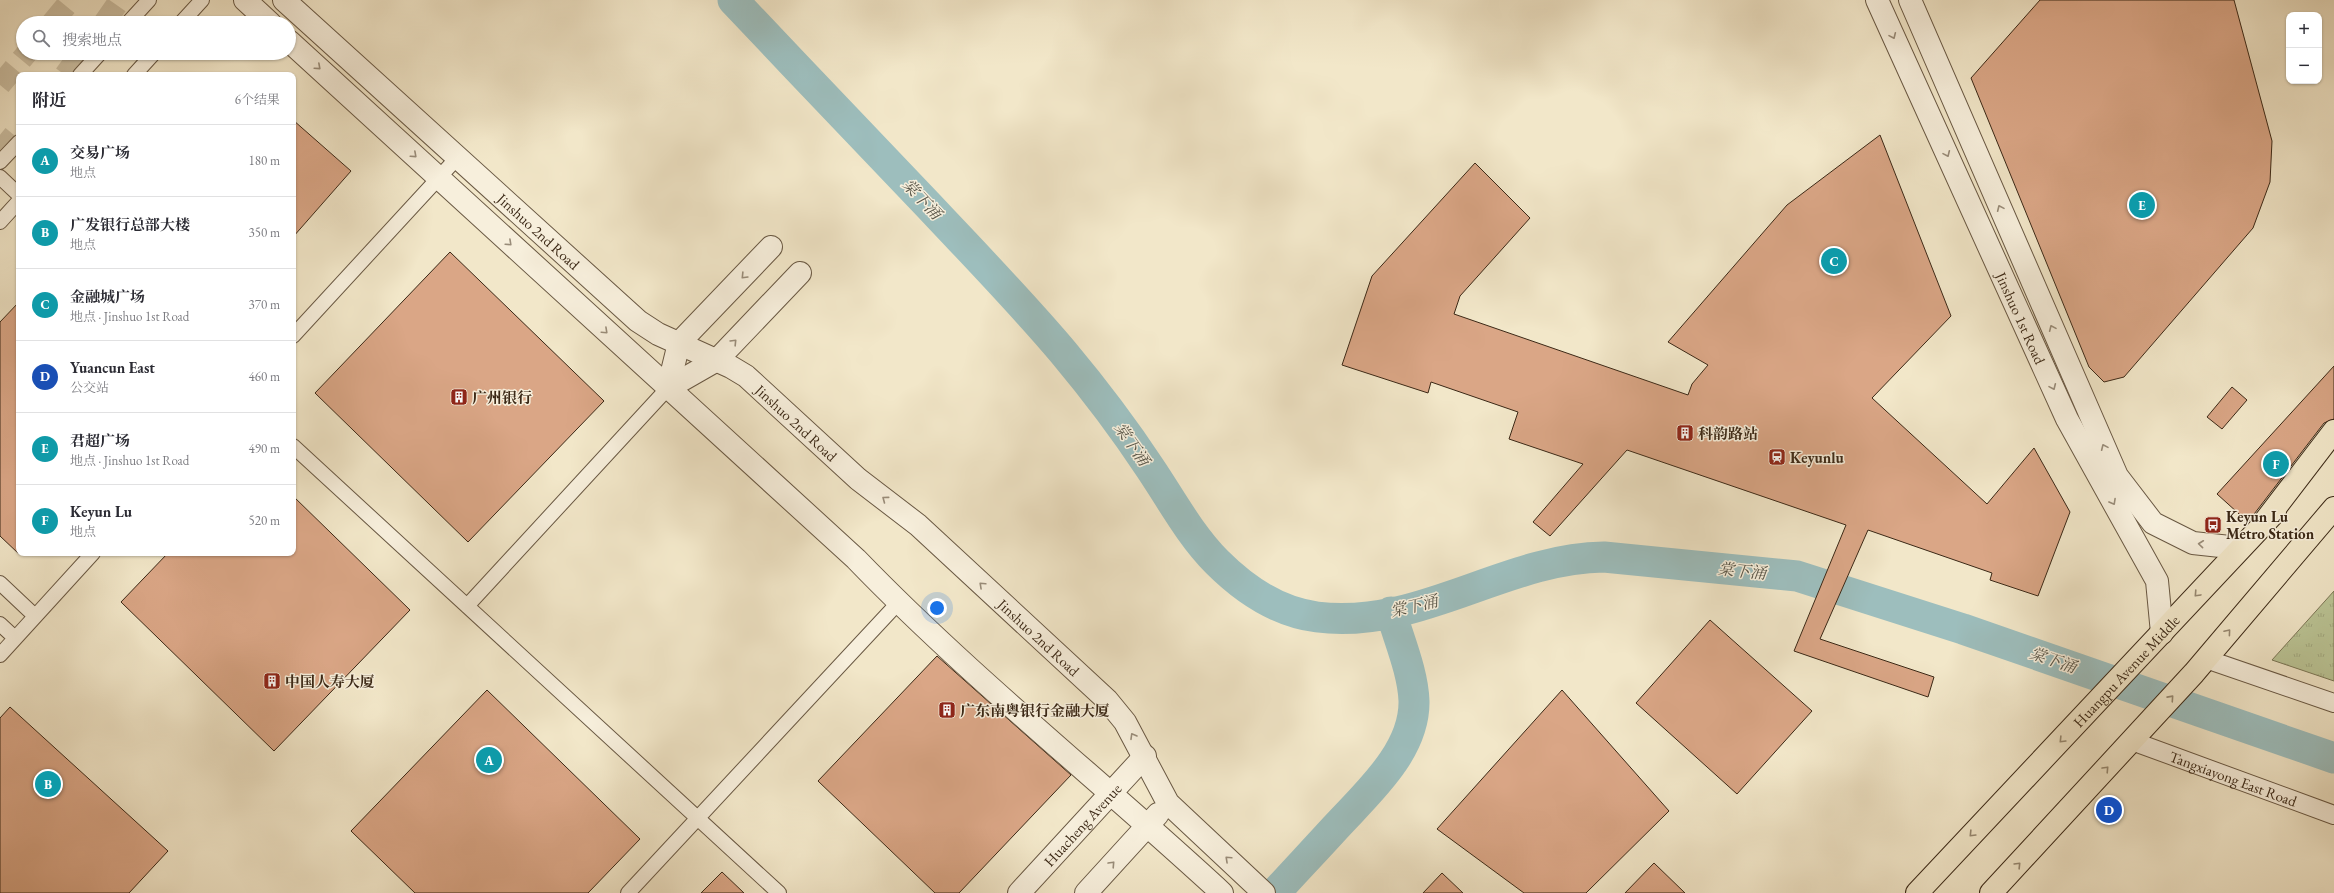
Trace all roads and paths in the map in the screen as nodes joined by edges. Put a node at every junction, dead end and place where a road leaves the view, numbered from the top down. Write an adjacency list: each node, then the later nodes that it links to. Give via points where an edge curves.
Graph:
1 (149, 0): 7 (street)
2 (202, 0): 8 (street)
3 (244, 0): 9 (street)
4 (284, 0): 16 (street, Jinshuo 2nd Road)
5 (1877, 0): 41 (street, Jinshuo 1st Road, one-way to 41, via 2067,419 2157,581)
6 (1910, 0): 34 (street, Jinshuo 1st Road, one-way to 6, via 2193,543 2153,523 2116,476)
7 (134, 16)
8 (188, 16)
9 (262, 16)
10 (296, 47): 19 (street, Jinshuo 2nd Road, one-way to 19)
11 (94, 60): 13 (street)
12 (148, 60): 14 (street)
13 (83, 72)
14 (137, 72)
15 (16, 145): 17 (street)
16 (457, 158): 19 (street); 26 (street, Jinshuo 2nd Road, via 638,321)
17 (0, 162)
18 (0, 177): 20 (street)
19 (439, 178): 25 (street); 28 (street, Jinshuo 2nd Road, one-way to 28)
20 (16, 192)
21 (16, 204): 22 (street)
22 (0, 222)
23 (771, 248): 26 (street, one-way to 26)
24 (800, 273): 27 (street, one-way to 24)
25 (296, 333)
26 (679, 344): 27 (street, Jinshuo 2nd Road); 28 (street)
27 (716, 360): 28 (street); 47 (street, Jinshuo 2nd Road, one-way to 27, via 1125,722 1107,700 924,530 858,479 746,376)
28 (668, 388): 37 (street, Jinshuo 2nd Road, via 856,559); 38 (street)
29 (2334, 431): 33 (main road)
30 (2334, 448): 33 (main road, Huangpu Avenue Middle)
31 (296, 449): 38 (street)
32 (2334, 508): 44 (main road, one-way to 32)
33 (2262, 525): 34 (main road, Huangpu Avenue Middle)
34 (2240, 548): 41 (main road, Huangpu Avenue Middle, one-way to 41)
35 (91, 556): 39 (street)
36 (0, 583): 39 (street)
37 (898, 603): 48 (street, Jinshuo 2nd Road); 51 (street)
38 (467, 606): 51 (street)
39 (35, 616): 42 (street)
40 (0, 624): 42 (street)
41 (2162, 633): 59 (main road, Huangpu Avenue Middle, one-way to 59)
42 (15, 638): 43 (street)
43 (0, 655)
44 (2200, 666): 45 (street); 46 (main road, one-way to 44)
45 (2334, 703)
46 (2132, 741): 50 (street, Tangxiayong East Road); 60 (main road, one-way to 46)
47 (1145, 756): 48 (street, Huacheng Avenue); 49 (street, Jinshuo 2nd Road)
48 (1110, 794): 52 (street, Jinshuo 2nd Road); 56 (street, Huacheng Avenue)
49 (1168, 803): 52 (street); 53 (street, Jinshuo 2nd Road, one-way to 49)
50 (2334, 815)
51 (698, 818): 54 (street); 55 (street)
52 (1148, 825): 57 (street, one-way to 52); 58 (street, Jinshuo 2nd Road)
53 (1260, 889)
54 (628, 893)
55 (779, 893)
56 (1019, 893)
57 (1086, 893)
58 (1222, 893)
59 (1917, 893)
60 (1991, 893)

